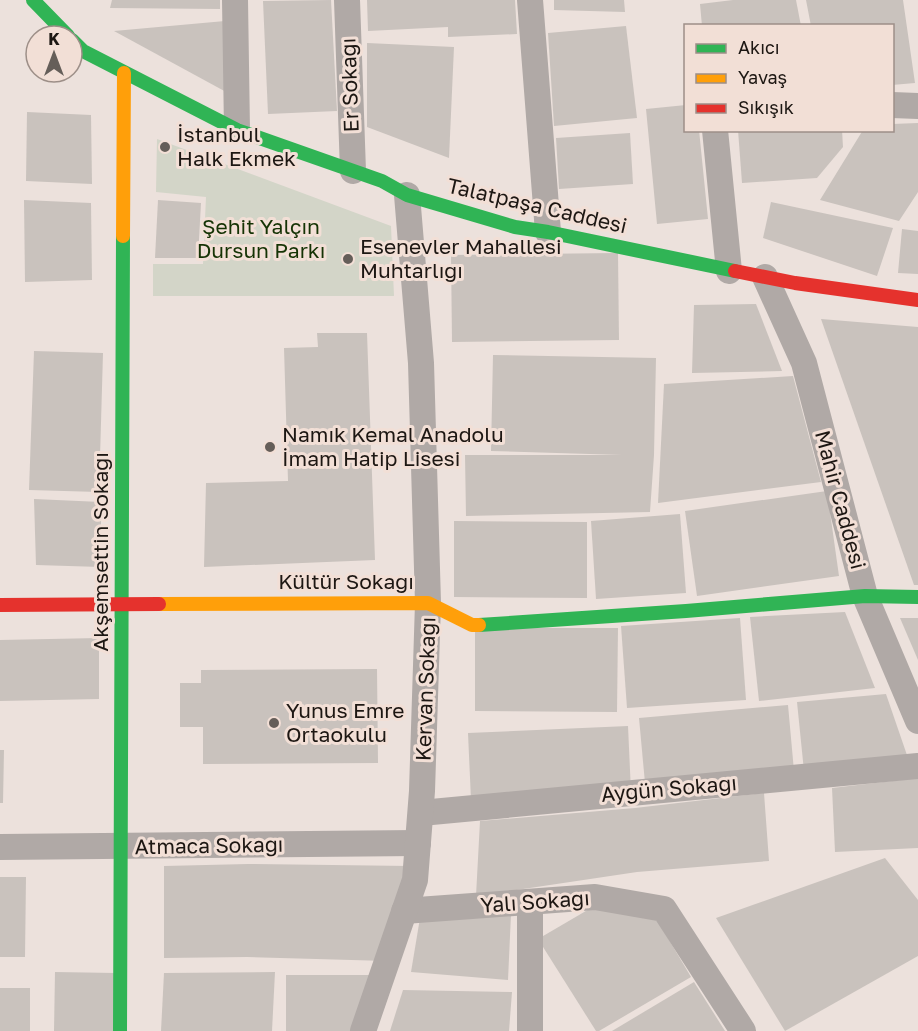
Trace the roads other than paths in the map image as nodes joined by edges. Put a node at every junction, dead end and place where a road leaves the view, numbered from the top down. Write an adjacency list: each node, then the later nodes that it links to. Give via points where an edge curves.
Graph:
1 (236, 0): 10 (street)
2 (347, 0): 12 (street, Er Sokağı)
3 (530, 0): 14 (street)
4 (45, 5): 5 (street)
5 (59, 24)
6 (84, 52): 7 (street, Talatpaşa Caddesi)
7 (124, 73): 10 (street, Talatpaşa Caddesi); 21 (street, Akşemsettin Sokağı)
8 (894, 105): 9 (street)
9 (918, 106)
10 (237, 130): 12 (street, Talatpaşa Caddesi)
11 (715, 132): 15 (street)
12 (353, 171): 13 (street, Talatpaşa Caddesi)
13 (407, 195): 14 (street, Talatpaşa Caddesi, via 514,227); 20 (street, Kervan Sokağı, via 421,363)
14 (548, 232): 15 (street, Talatpaşa Caddesi)
15 (729, 271): 16 (street, Talatpaşa Caddesi)
16 (765, 277): 17 (street, Talatpaşa Caddesi); 18 (street, Mahir Caddesi, via 804,363)
17 (918, 300)
18 (865, 596): 19 (street, Kültür Sokağı); 20 (street, Kültür Sokağı, via 472,625); 23 (street, Mahir Caddesi)
19 (918, 597)
20 (428, 603): 21 (street, Kültür Sokağı); 25 (street, Kervan Sokağı)
21 (122, 604): 22 (street, Kültür Sokağı); 28 (street, Akşemsettin Sokağı)
22 (0, 605)
23 (918, 721)
24 (918, 766): 25 (street, Aygün Sokağı)
25 (421, 813): 26 (street, Kervan Sokağı)
26 (418, 843): 28 (street, Atmaca Sokağı); 30 (street, Kervan Sokağı, via 415,880)
27 (0, 847): 28 (street, Atmaca Sokağı)
28 (121, 847): 31 (street, Akşemsettin Sokağı)
29 (530, 903): 30 (street, Yalı Sokağı); 33 (street); 34 (street, Yalı Sokağı, via 595,897 664,909)
30 (404, 911): 32 (street, Kervan Sokağı)
31 (120, 1031)
32 (363, 1031)
33 (530, 1031)
34 (743, 1031)

